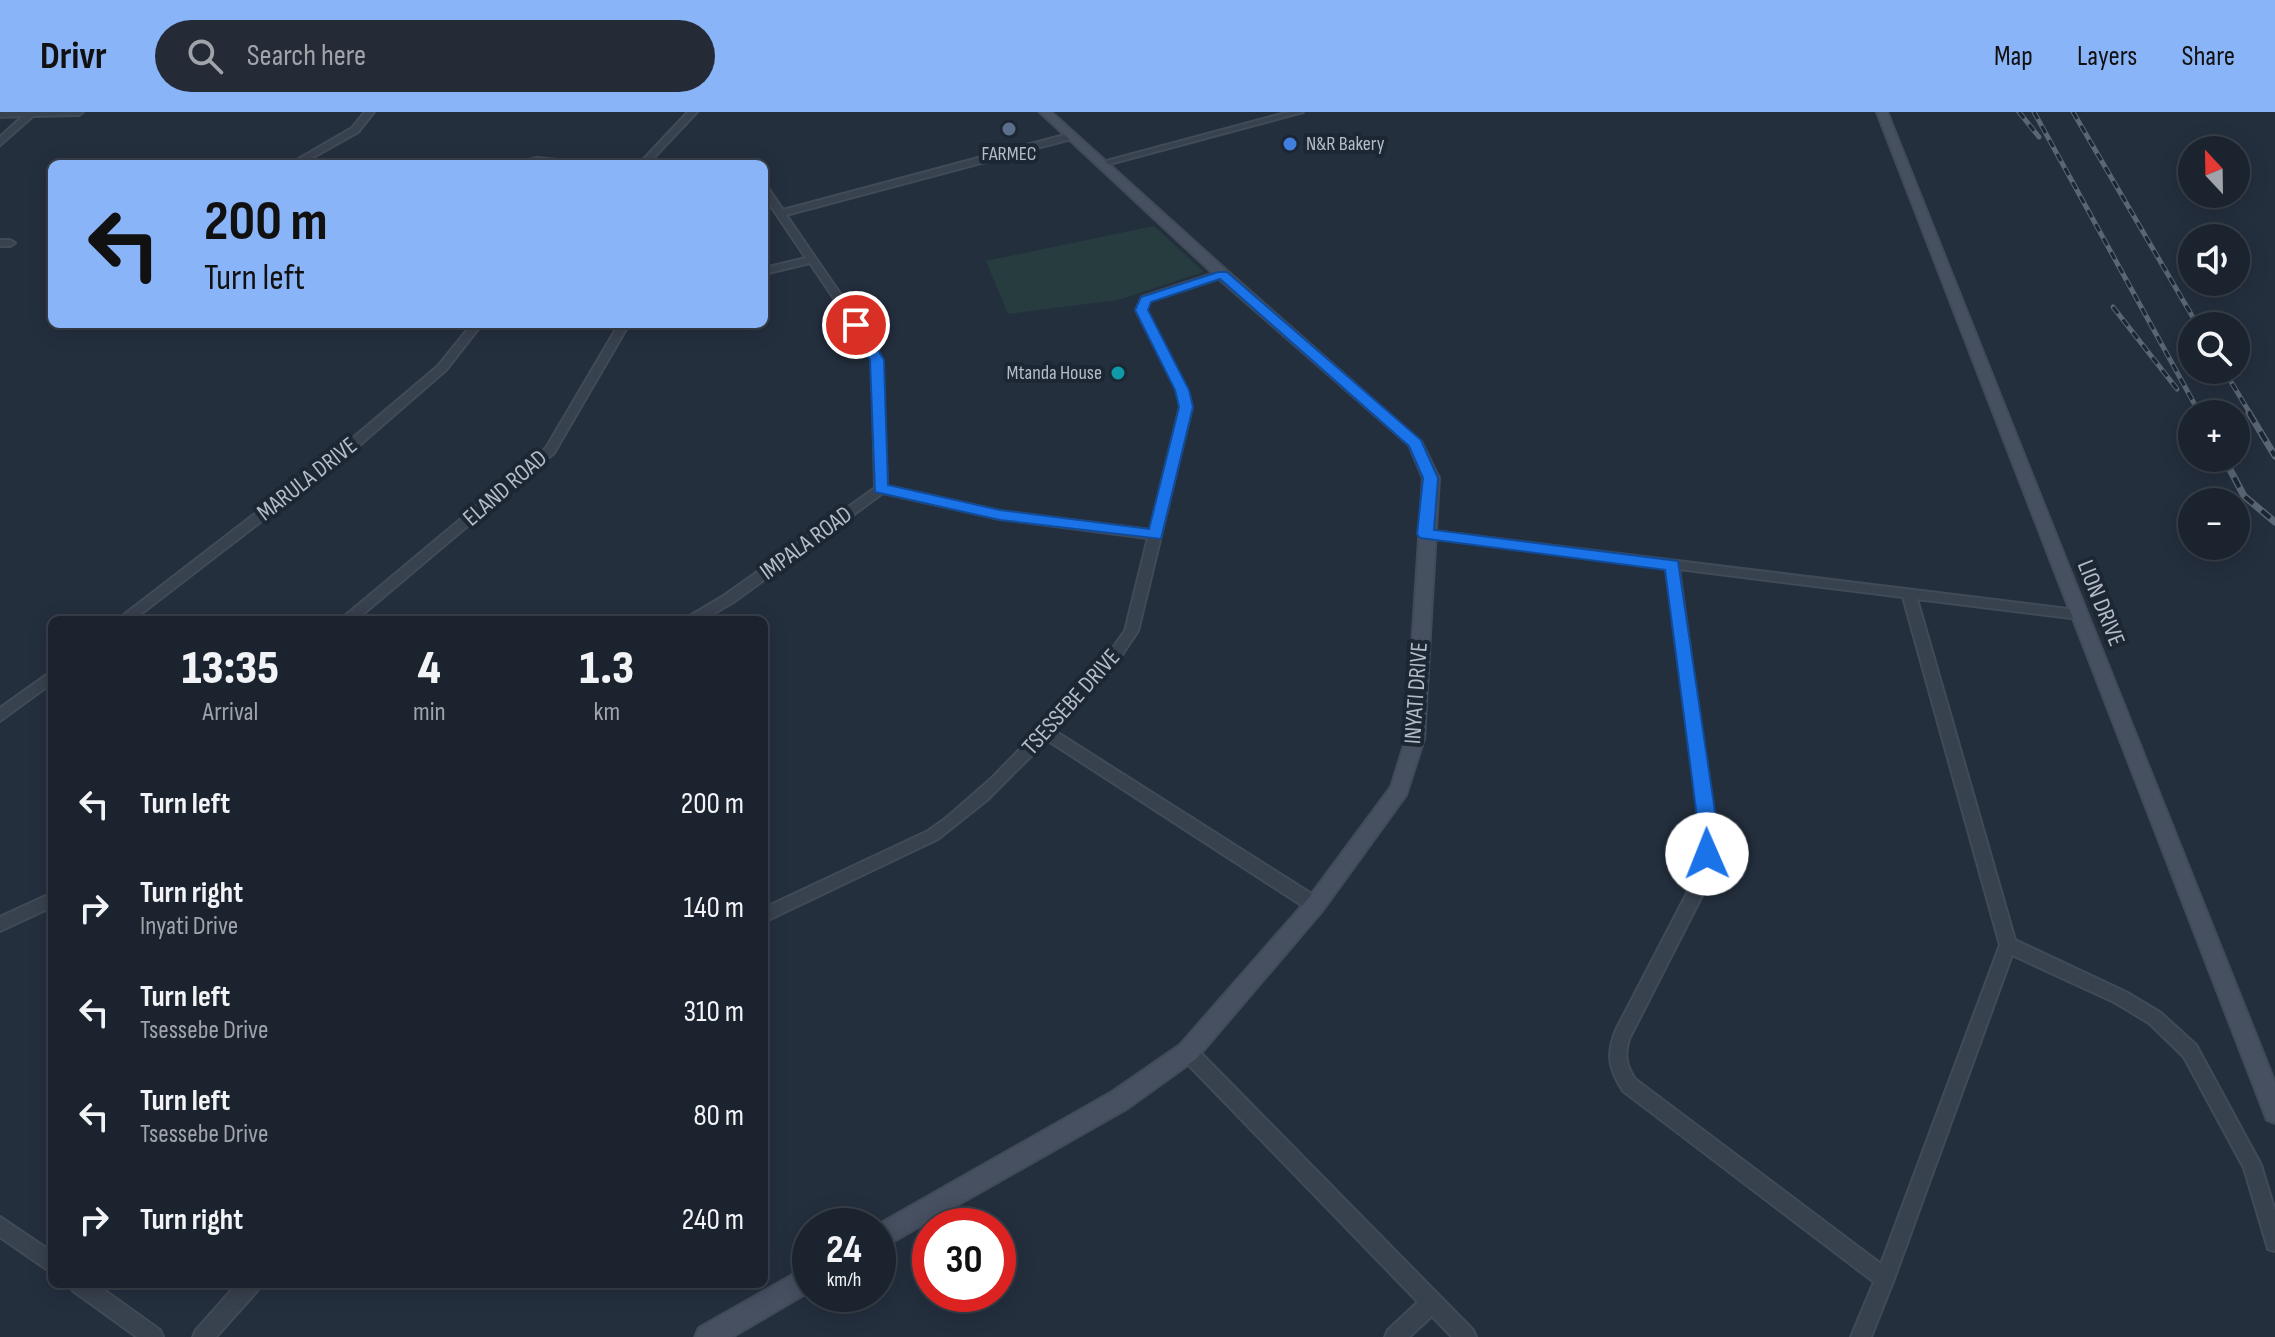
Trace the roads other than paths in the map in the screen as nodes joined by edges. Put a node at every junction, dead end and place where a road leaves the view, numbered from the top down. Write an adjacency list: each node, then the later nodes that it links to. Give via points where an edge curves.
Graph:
1 (79, 112): 7 (street)
2 (370, 112): 11 (street, via 355,130)
3 (693, 112): 12 (street)
4 (1045, 112): 9 (street, INYATI DRIVE)
5 (1299, 112): 13 (street)
6 (1882, 112): 26 (street, LION DRIVE)
7 (31, 113): 8 (street); 10 (street)
8 (0, 114)
9 (1072, 136): 13 (street, INYATI DRIVE); 15 (street)
10 (0, 142)
11 (301, 160)
12 (647, 160)
13 (1103, 163): 18 (street, INYATI DRIVE)
14 (768, 195): 15 (street)
15 (781, 213): 16 (street)
16 (812, 260): 17 (street); 21 (street, via 877,360)
17 (768, 270)
18 (1222, 274): 22 (street, INYATI DRIVE, via 1415,443 1431,478); 23 (street, TSESSEBE DRIVE, via 1146,299 1141,310 1186,407)
19 (474, 328): 27 (street, MARULA DRIVE, via 442,368 351,446)
20 (622, 328): 28 (street, ELAND ROAD, via 550,450)
21 (881, 489): 23 (street, via 1000,515); 29 (street, IMPALA ROAD)
22 (1425, 534): 24 (street); 34 (street, INYATI DRIVE, via 1415,739 1409,765 1399,790)
23 (1155, 535): 32 (street, TSESSEBE DRIVE, via 1131,631 1117,656)
24 (1672, 565): 25 (street); 44 (street, via 1707,854 1704,876 1614,1054 1618,1068 1629,1085)
25 (1909, 594): 26 (street); 37 (street)
26 (2079, 614): 39 (street, LION DRIVE, via 2143,765)
27 (129, 616)
28 (352, 616)
29 (700, 616)
30 (48, 679): 31 (street)
31 (0, 716)
32 (1045, 732): 34 (street); 35 (street, TSESSEBE DRIVE, via 984,796 933,835)
33 (48, 902): 36 (street)
34 (1315, 905): 38 (street, INYATI DRIVE)
35 (768, 913)
36 (0, 924)
37 (2008, 945): 42 (street, via 2120,997 2155,1018 2190,1051 2252,1165); 44 (street)
38 (1188, 1052): 41 (street, INYATI DRIVE, via 1120,1100); 48 (street)
39 (2275, 1112)
40 (0, 1226): 43 (street)
41 (896, 1228)
42 (2275, 1242)
43 (48, 1261)
44 (1885, 1279): 54 (street)
45 (86, 1288): 49 (street)
46 (246, 1288): 50 (street)
47 (792, 1288): 51 (street)
48 (1431, 1303): 52 (street); 53 (street)
49 (153, 1337)
50 (203, 1337)
51 (708, 1337)
52 (1395, 1337)
53 (1466, 1337)
54 (1861, 1337)

